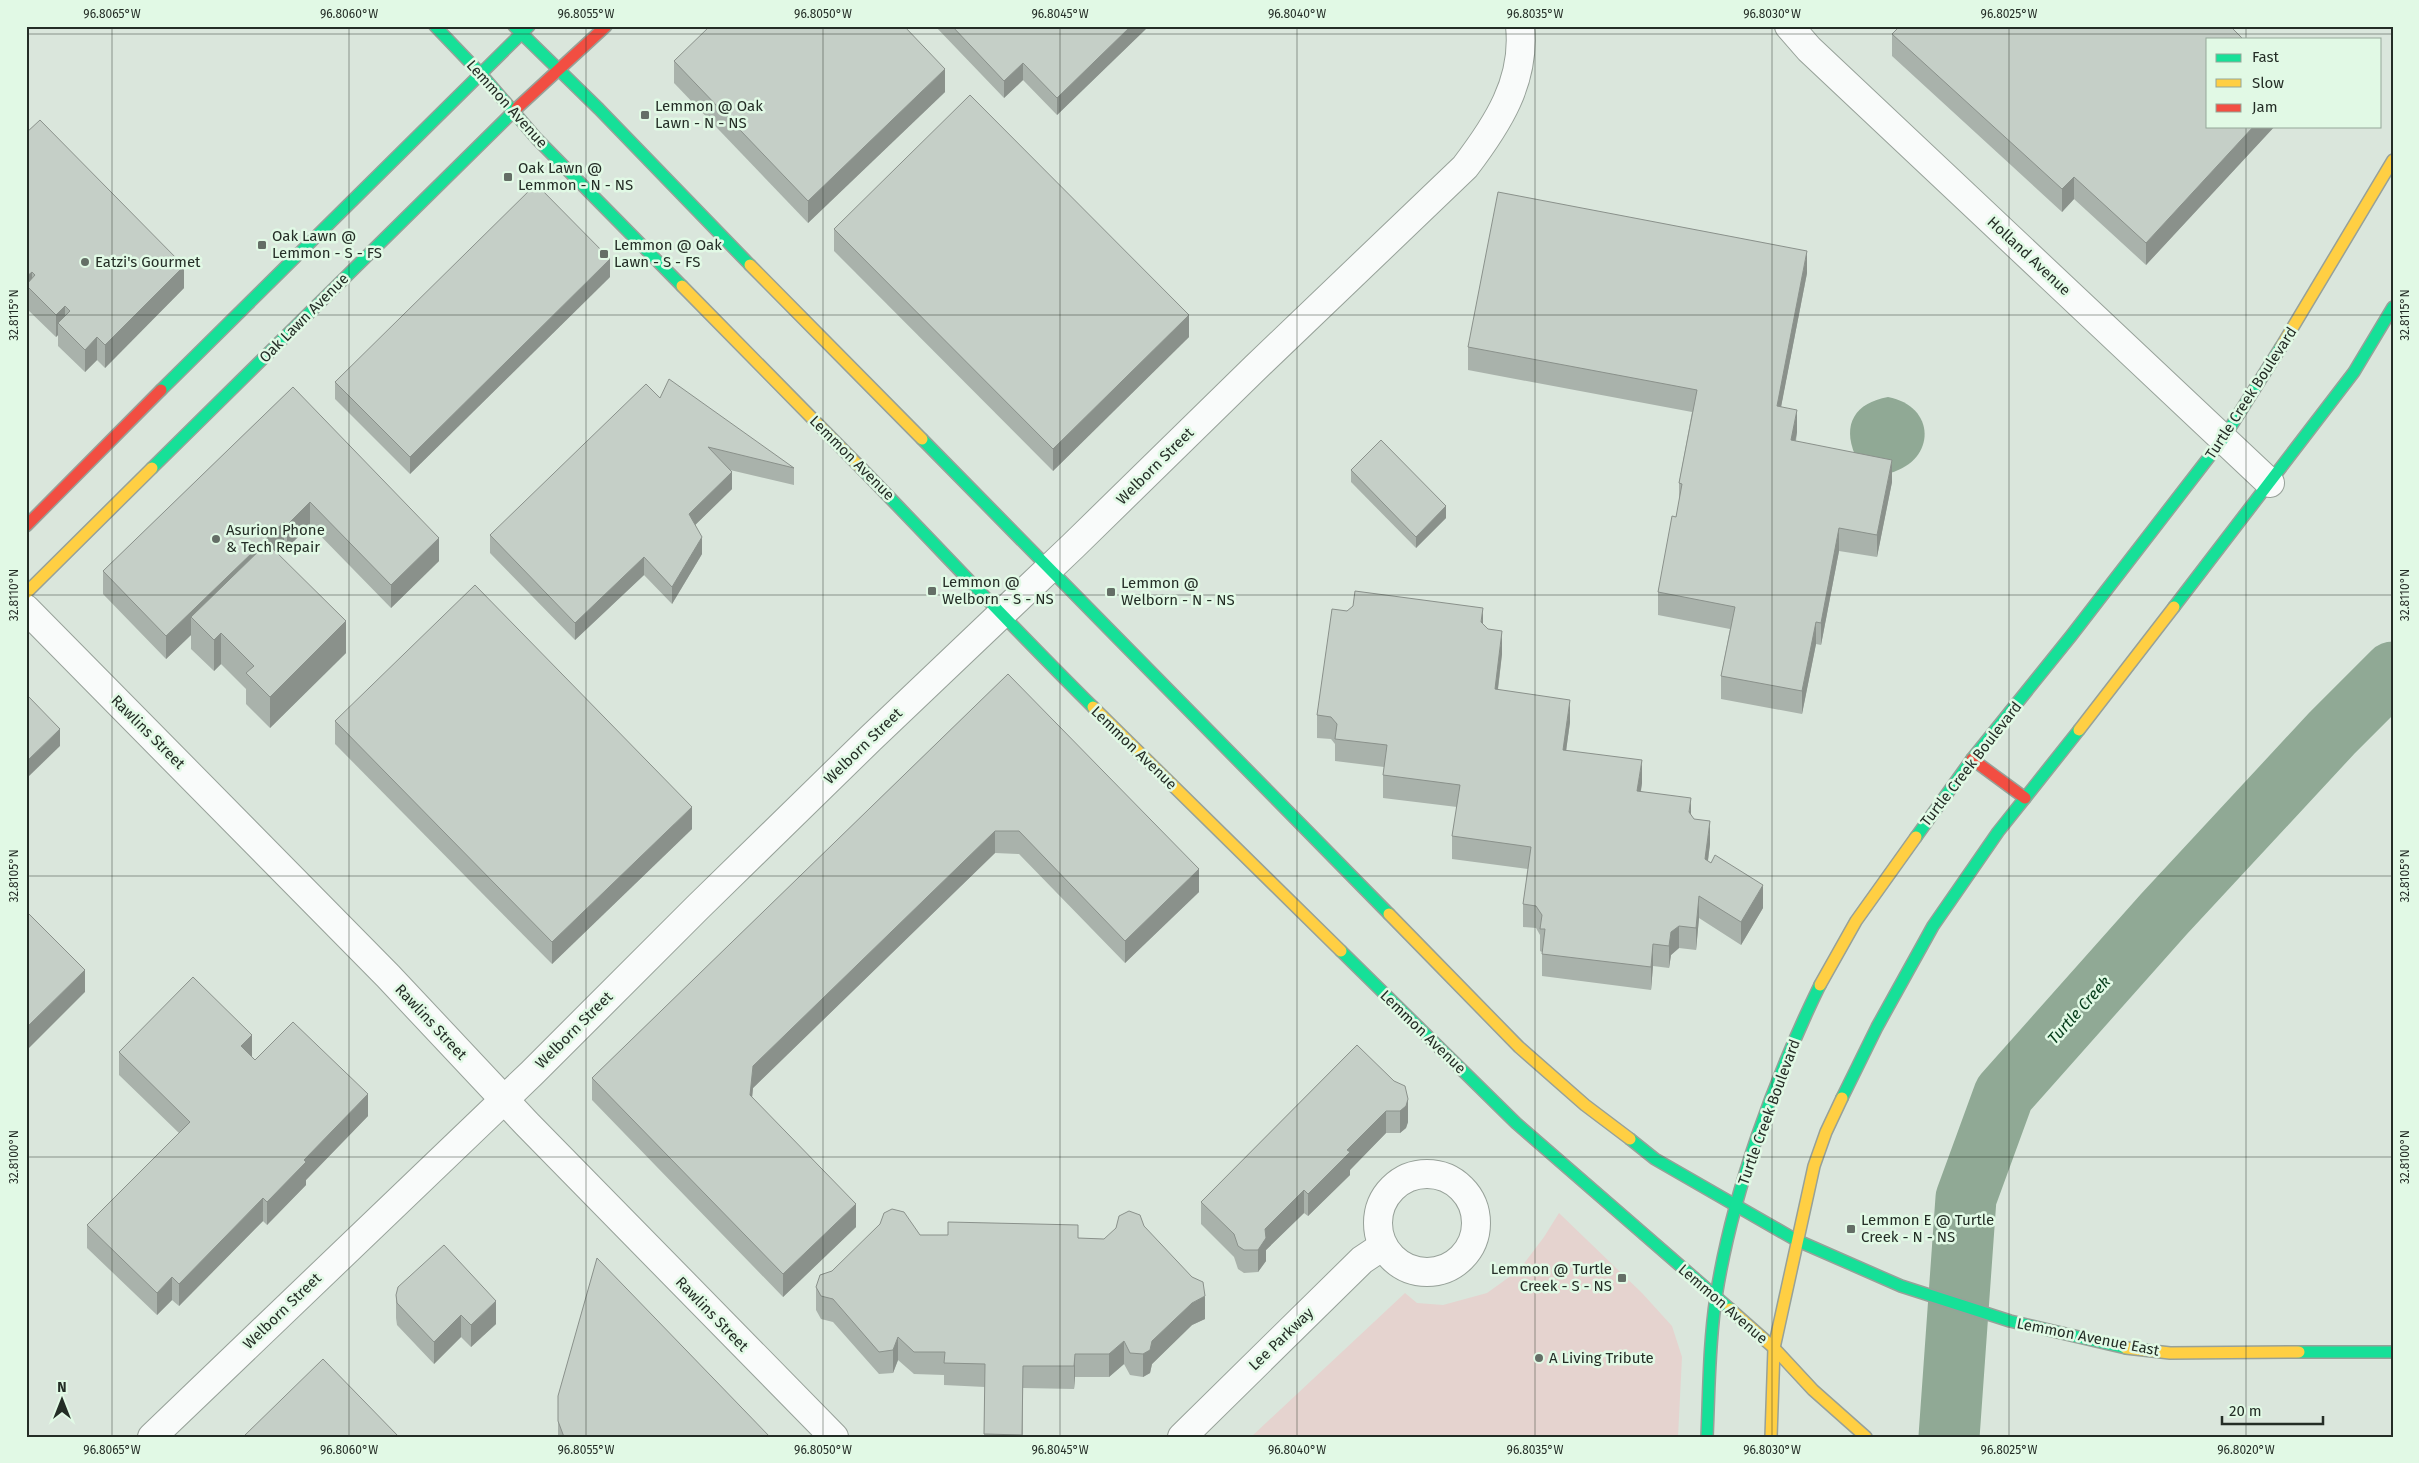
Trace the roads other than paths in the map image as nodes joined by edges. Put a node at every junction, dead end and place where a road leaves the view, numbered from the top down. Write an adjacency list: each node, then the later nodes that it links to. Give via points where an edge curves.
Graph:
1 (435, 26): 7 (main road, Lemmon Avenue)
2 (606, 26): 6 (main road, Oak Lawn Avenue)
3 (1520, 26): 14 (street, Welborn Street, via 1518,66 1508,102 1493,131 1465,166)
4 (1789, 26): 11 (street, Holland Avenue, via 1808,49)
5 (521, 29): 6 (main road); 7 (main road)
6 (558, 71): 8 (main road, Oak Lawn Avenue); 14 (main road)
7 (481, 74): 8 (main road, Lemmon Avenue); 13 (main road)
8 (514, 112): 15 (main road, Oak Lawn Avenue); 17 (main road, Lemmon Avenue)
9 (2393, 160): 11 (main road, Turtle Creek Boulevard, via 2311,300)
10 (2393, 307): 12 (main road, via 2354,372)
11 (2223, 439): 12 (street, Holland Avenue); 18 (main road, Turtle Creek Boulevard)
12 (2270, 483): 19 (main road)
13 (26, 526)
14 (1049, 568): 17 (street, Welborn Street); 21 (main road, via 1519,1048 1655,1159)
15 (26, 593)
16 (26, 609): 20 (street, Rawlins Street)
17 (1001, 613): 20 (street, Welborn Street); 24 (main road, Lemmon Avenue, via 1516,1123)
18 (1972, 759): 19 (main road); 21 (main road, Turtle Creek Boulevard, via 1862,913 1824,977 1770,1101)
19 (2025, 798): 22 (main road, via 1933,926 1877,1027 1826,1132)
20 (504, 1098): 27 (street, Welborn Street); 28 (street, Rawlins Street)
21 (1736, 1207): 22 (main road); 24 (main road, Turtle Creek Boulevard)
22 (1796, 1240): 25 (main road); 26 (main road, Lemmon Avenue East, via 1902,1286 2010,1321 2122,1347 2170,1353)
23 (1383, 1246): 29 (street, Lee Parkway, via 1362,1260)
24 (1716, 1297): 25 (main road, Lemmon Avenue); 30 (main road, Turtle Creek Boulevard)
25 (1774, 1348): 31 (main road); 32 (main road, Lemmon Avenue, via 1813,1390)
26 (2393, 1352)
27 (152, 1437)
28 (834, 1437)
29 (1182, 1437)
30 (1707, 1437)
31 (1771, 1437)
32 (1866, 1437)

